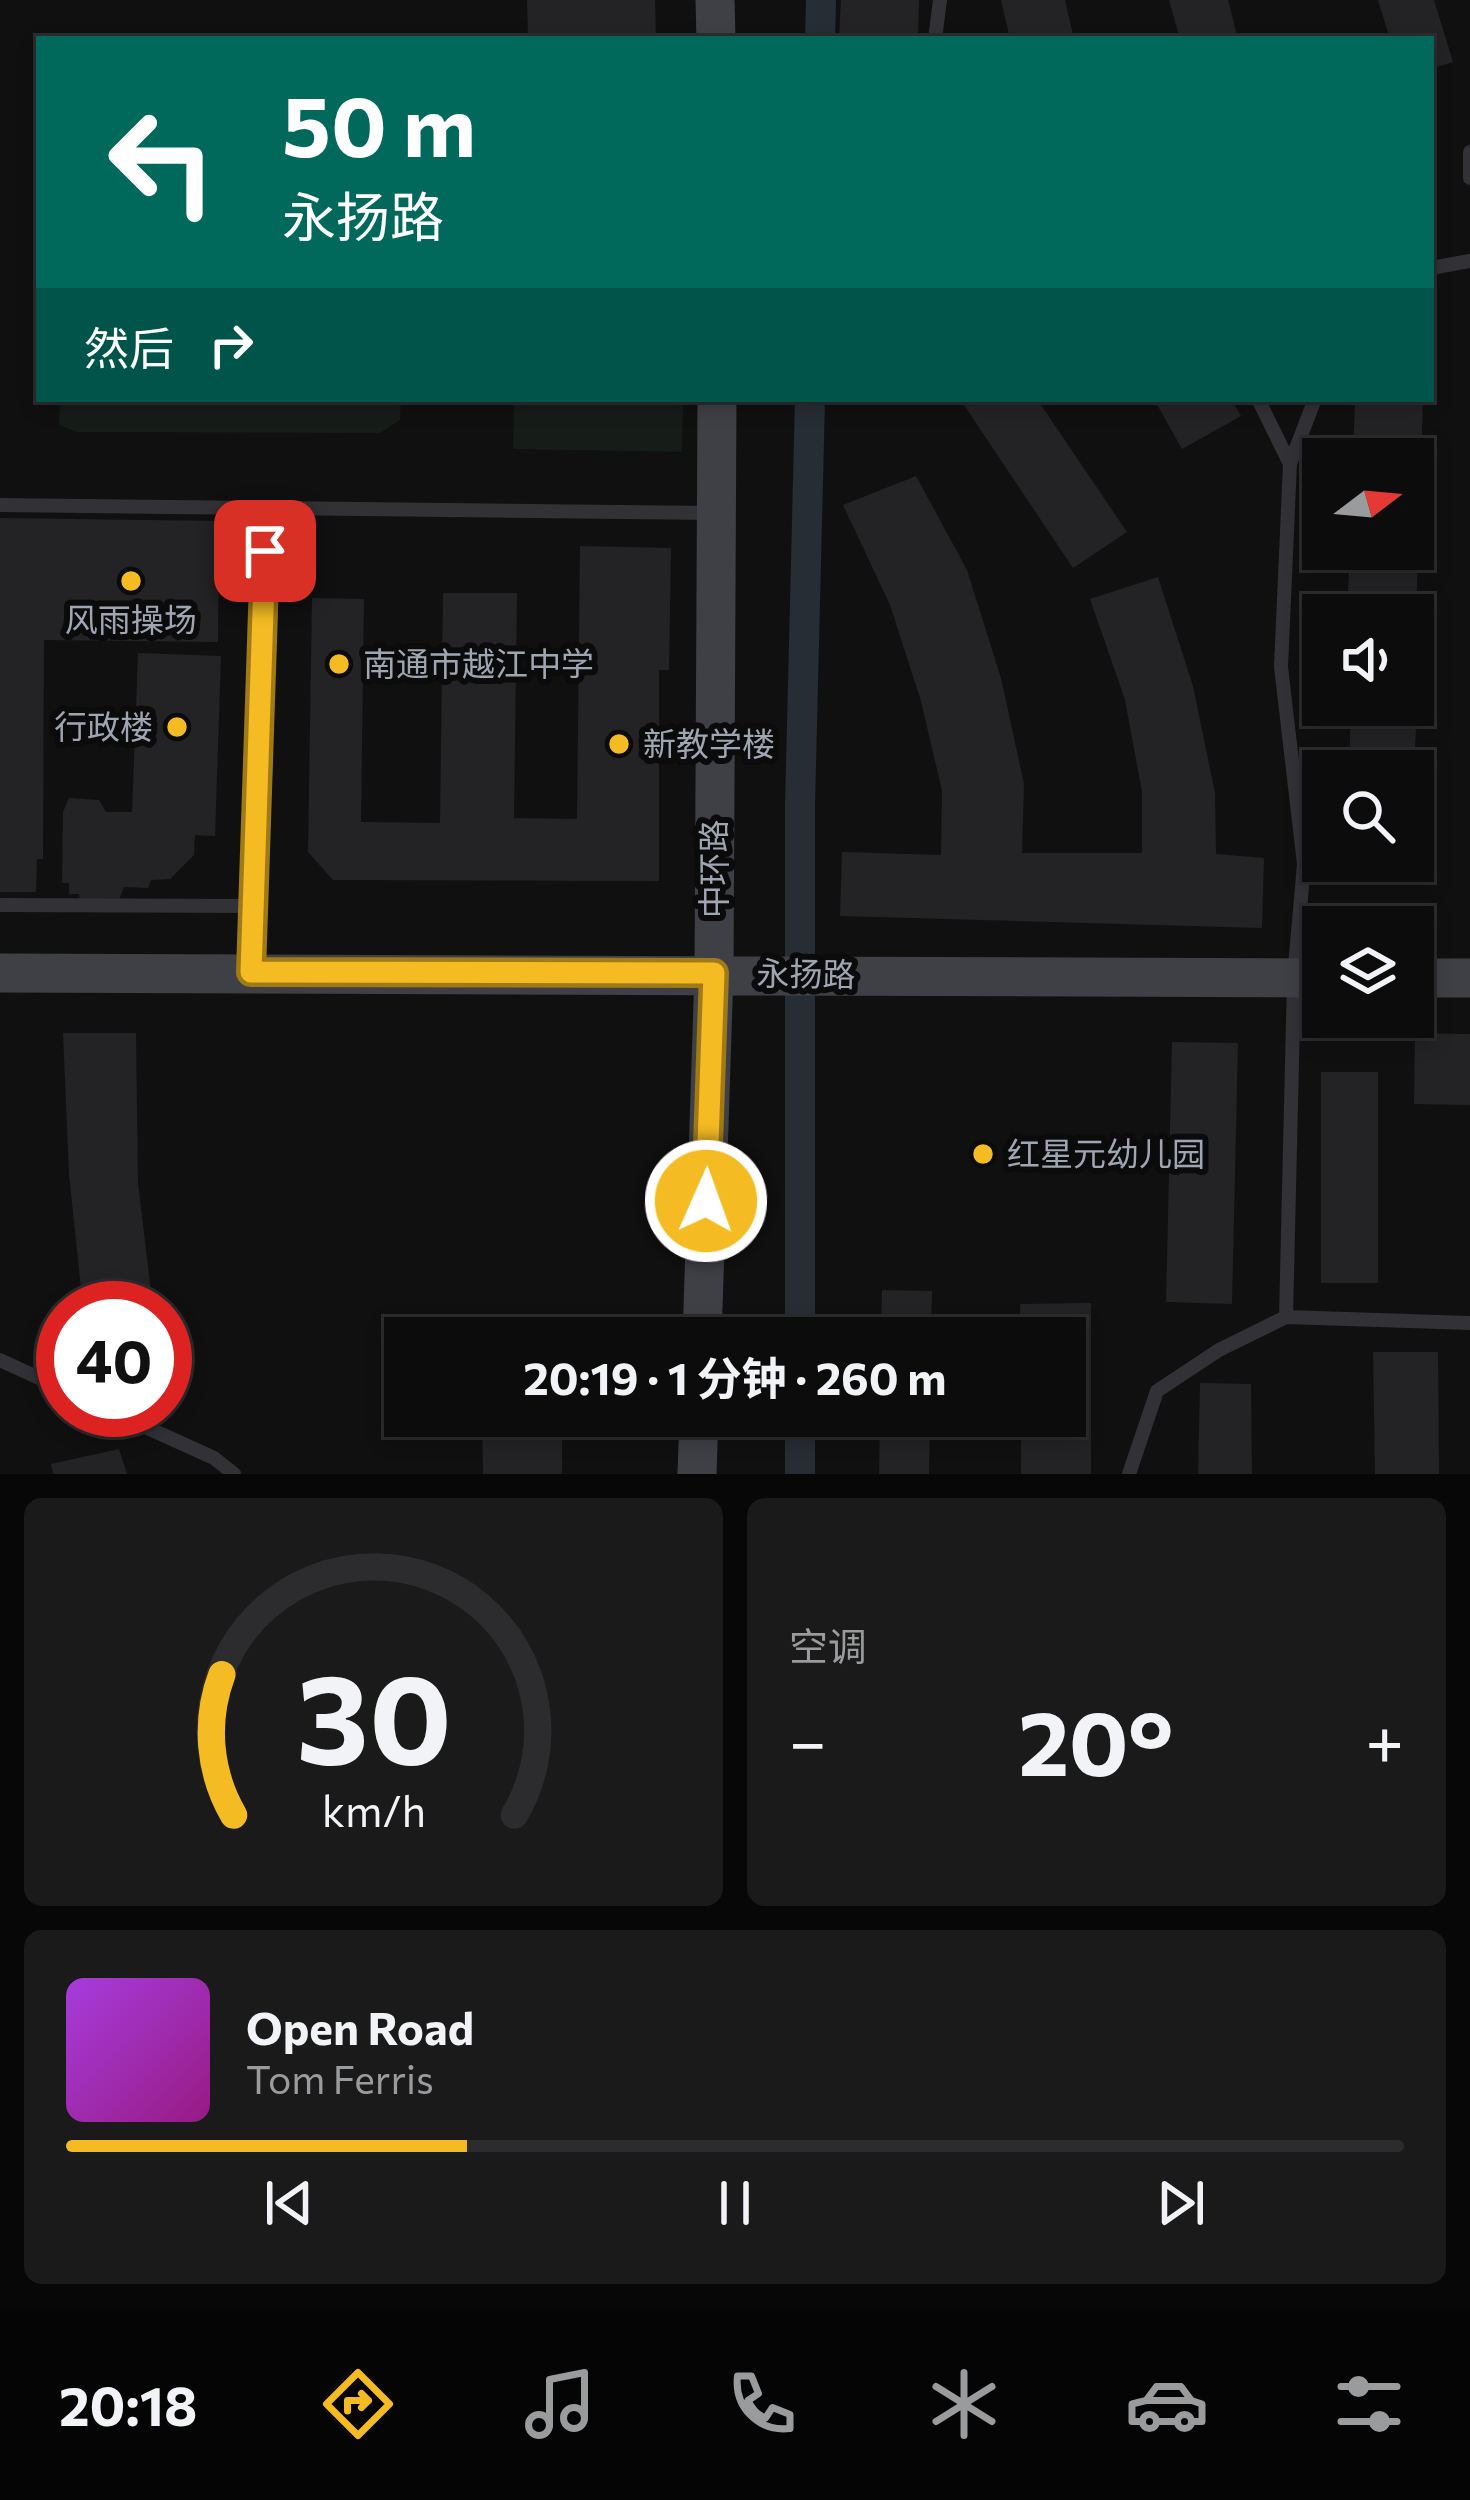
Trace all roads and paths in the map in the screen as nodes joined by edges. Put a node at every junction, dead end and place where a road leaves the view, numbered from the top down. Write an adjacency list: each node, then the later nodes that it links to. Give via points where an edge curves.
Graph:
1 (716, 0): 3 (street)
2 (940, 0): 4 (lane)
3 (716, 36)
4 (935, 36)
5 (1470, 152): 6 (lane)
6 (1470, 178)
7 (1470, 261): 8 (lane)
8 (1434, 267)
9 (717, 402): 15 (street, 中环路)
10 (1259, 402): 12 (lane)
11 (1314, 402): 12 (lane)
12 (1290, 464): 18 (lane, via 1281,667)
13 (0, 505): 14 (lane)
14 (266, 507): 15 (lane); 17 (lane)
15 (717, 513): 21 (street, 中环路)
16 (0, 905): 17 (lane)
17 (254, 906): 19 (lane)
18 (1305, 906)
19 (251, 972): 20 (street, 永扬路); 21 (street, 永扬路)
20 (0, 973)
21 (726, 973): 22 (street, 永扬路); 26 (street, 中环路)
22 (1302, 978)
23 (1434, 978): 24 (street)
24 (1470, 978)
25 (1304, 1038): 27 (lane)
26 (703, 1317)
27 (1286, 1317): 28 (lane); 35 (lane, via 1157,1391)
28 (1470, 1324)
29 (0, 1360): 30 (lane)
30 (36, 1377)
31 (168, 1437): 33 (lane)
32 (699, 1437): 34 (street)
33 (234, 1474)
34 (698, 1474)
35 (1129, 1474)

